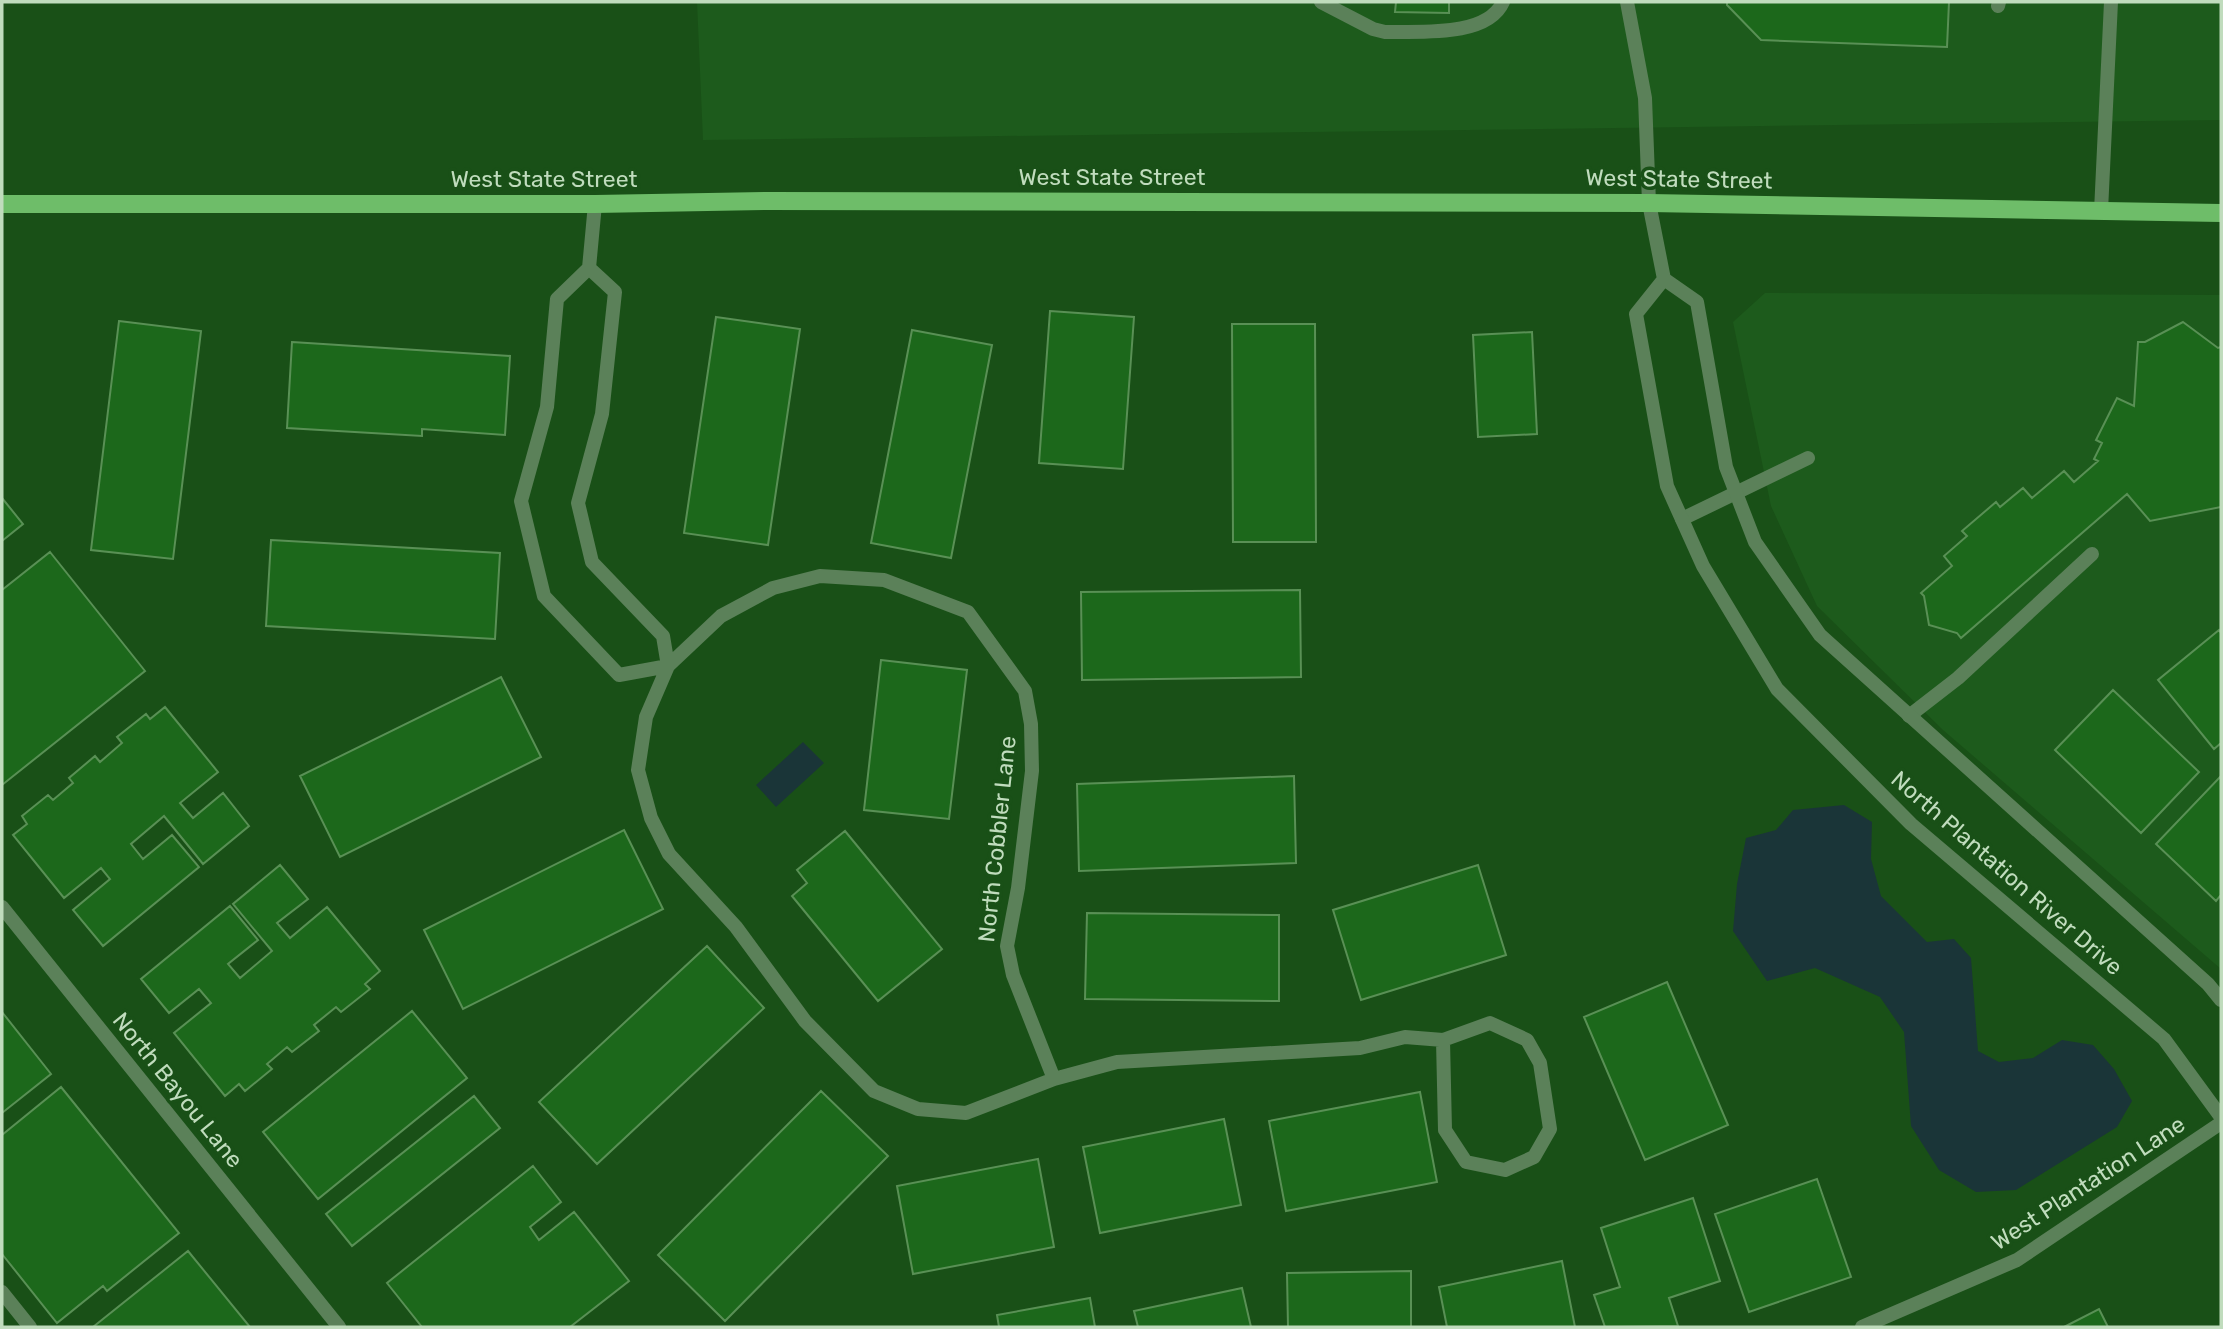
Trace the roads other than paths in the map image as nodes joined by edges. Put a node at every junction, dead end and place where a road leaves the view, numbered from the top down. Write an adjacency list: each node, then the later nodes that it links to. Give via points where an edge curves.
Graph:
1 (1321, 2): 2 (street, via 1385,32 1465,29 1485,21)
2 (1503, 2)
3 (1627, 2): 5 (street, via 1645,98)
4 (2111, 2): 8 (street)
5 (1649, 203): 7 (main road, West State Street); 8 (main road, West State Street); 11 (street)
6 (2, 204): 7 (main road, West State Street)
7 (595, 204): 10 (street)
8 (2101, 211): 9 (main road, West State Street)
9 (2221, 213)
10 (589, 268): 16 (street, via 615,292 602,414 578,503 593,562 663,636); 16 (street, via 557,299 547,407 520,500 544,596 619,675)
11 (1664, 279): 13 (street, via 1697,302 1726,467); 14 (street, North Plantation River Drive, via 1636,314 1667,486)
12 (1808, 458): 13 (street)
13 (1736, 493): 14 (street); 17 (street, via 1755,542 1820,635)
14 (1682, 519): 22 (street, North Plantation River Drive, via 1703,566 1776,689 1911,824 2164,1039)
15 (2092, 554): 17 (street, via 1958,678)
16 (668, 666): 21 (street, North Cobbler Lane, via 646,717 638,770 651,818 669,853 736,927 805,1021 874,1091 918,1110 966,1113); 21 (street, North Cobbler Lane, via 720,616 773,587 820,576 884,580 968,612 1025,691 1031,724 1030,784 1007,946 1013,975)
17 (1909, 716): 19 (street)
18 (2, 907): 26 (street, North Bayou Lane)
19 (2221, 1000)
20 (1443, 1040): 20 (street, North Cobbler Lane, via 1490,1023 1527,1040 1540,1063 1550,1129 1534,1157 1505,1170 1466,1162 1445,1130); 21 (street, North Cobbler Lane, via 1405,1037 1360,1048 1117,1062)
21 (1054, 1079)
22 (2221, 1117)
23 (2221, 1123): 27 (street, West Plantation Lane, via 2017,1260)
24 (2, 1292): 25 (street)
25 (30, 1327)
26 (340, 1327)
27 (1862, 1327)

